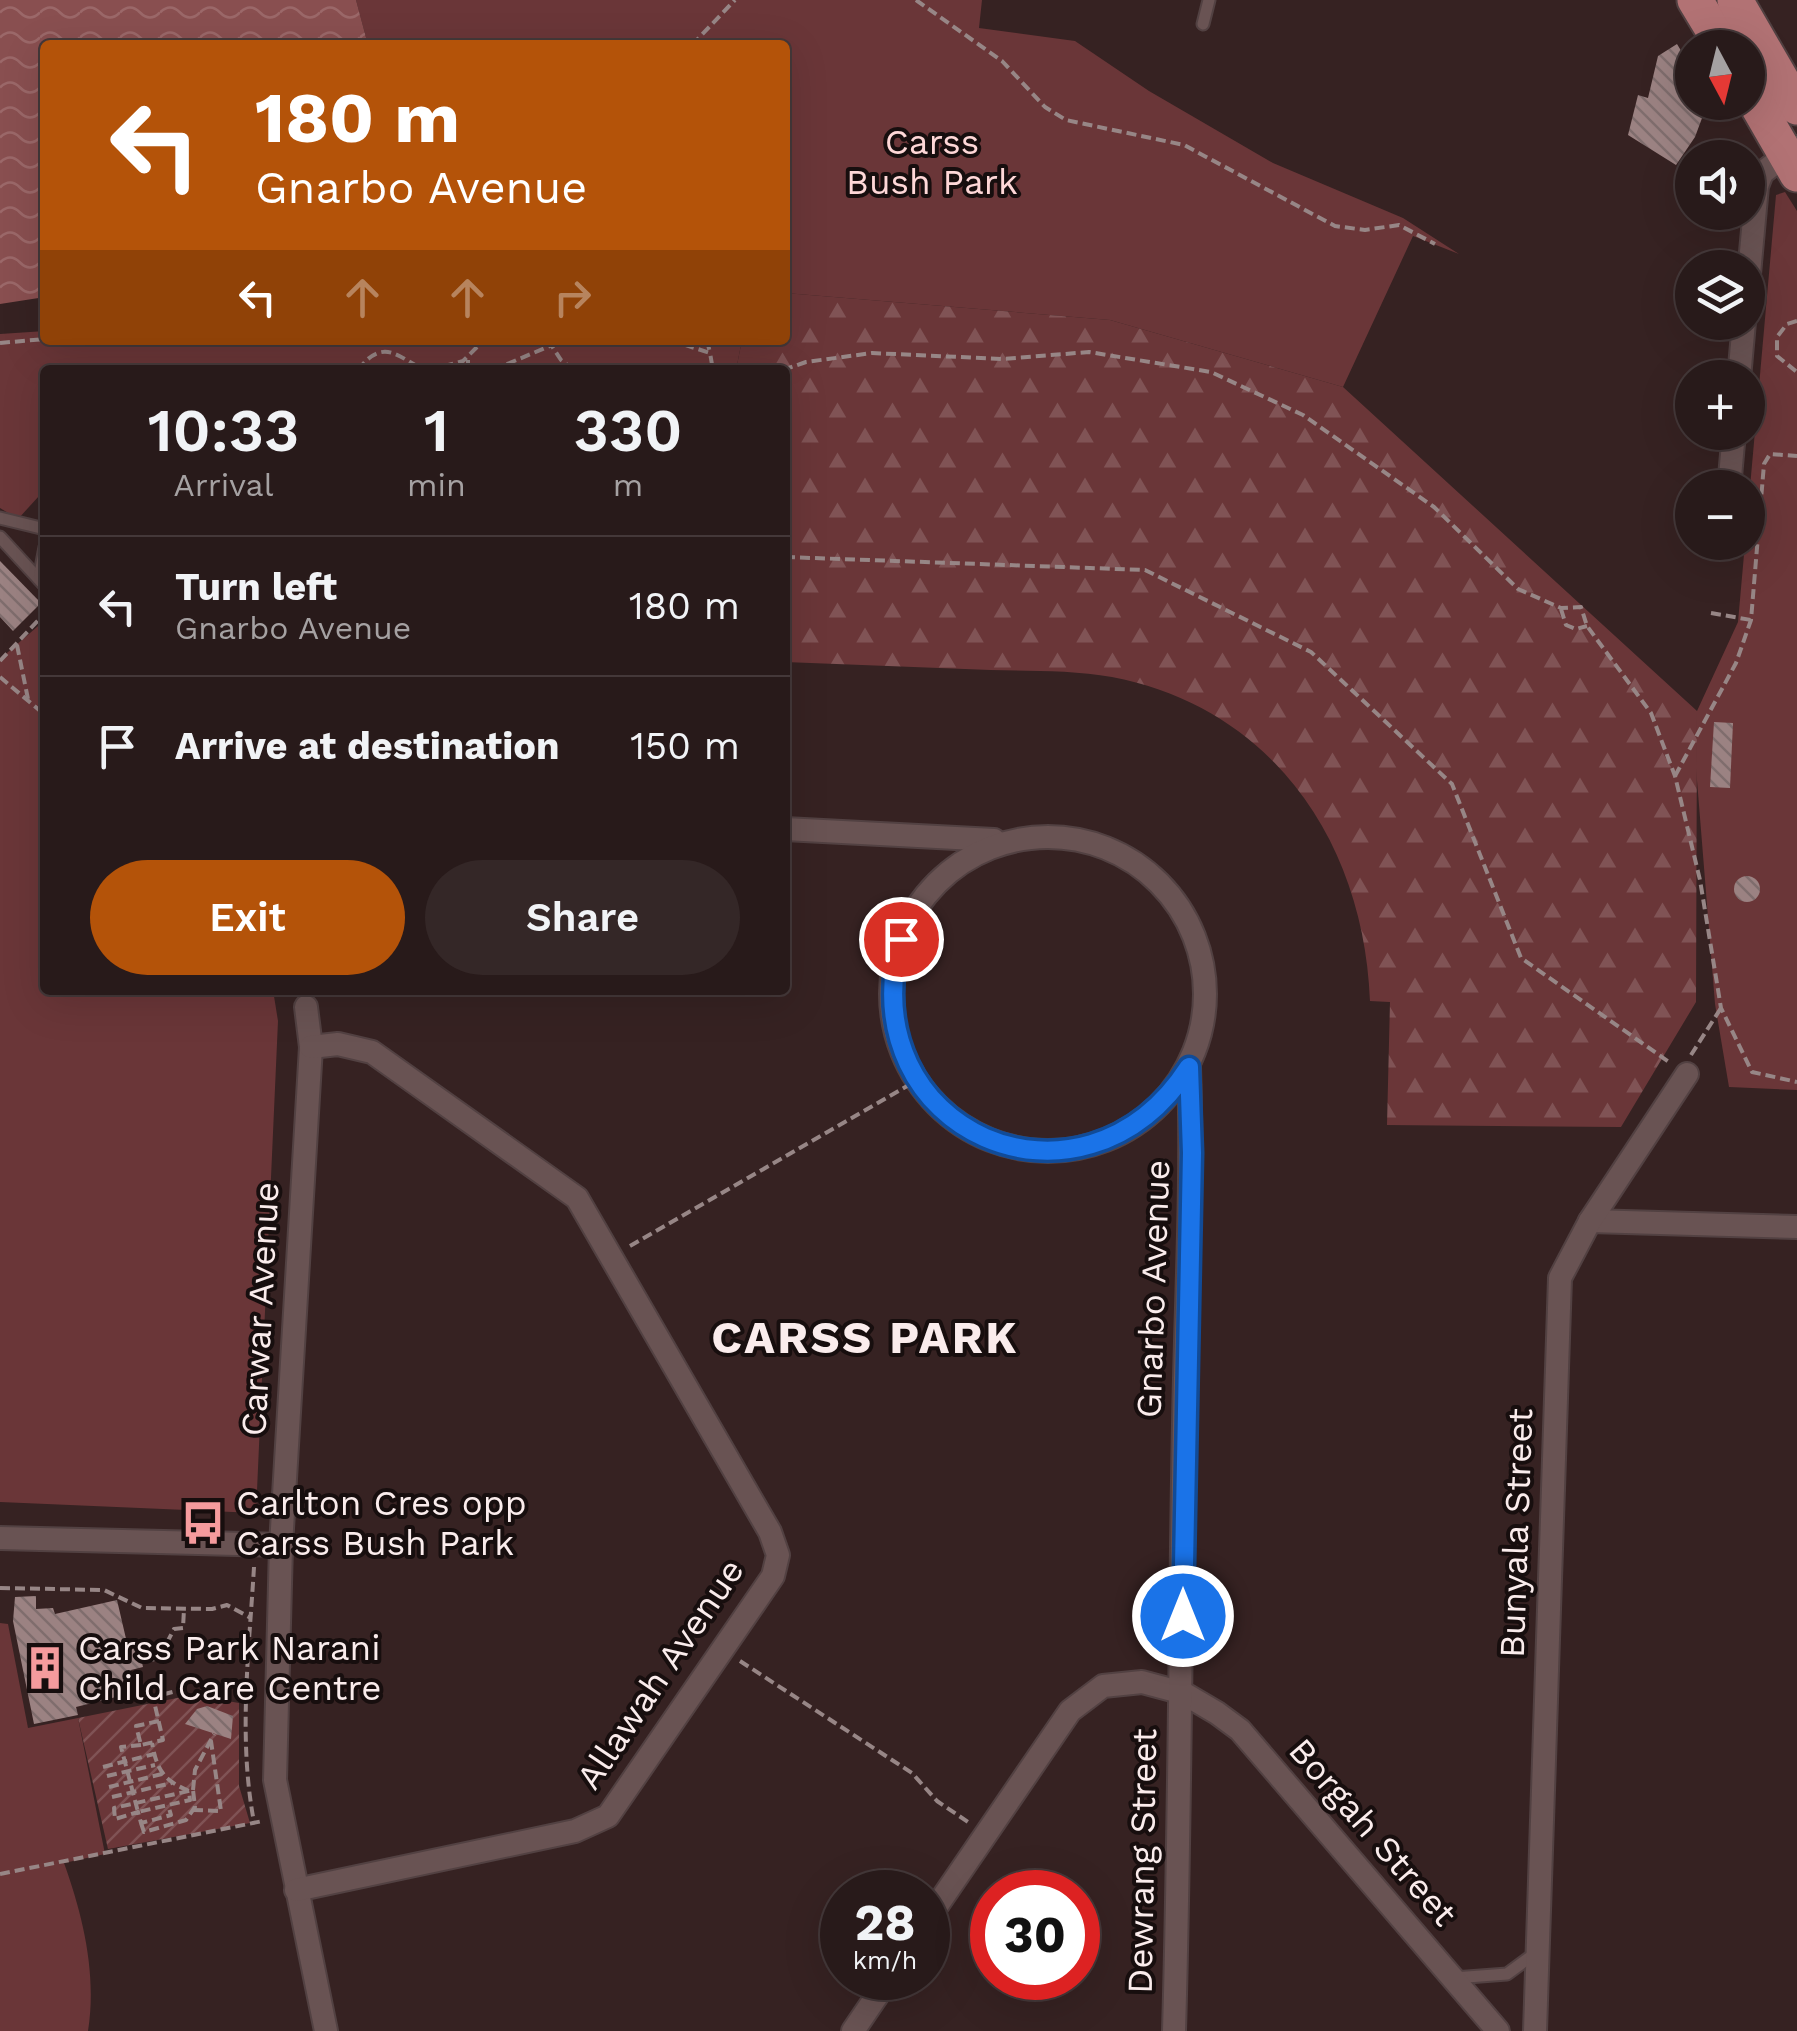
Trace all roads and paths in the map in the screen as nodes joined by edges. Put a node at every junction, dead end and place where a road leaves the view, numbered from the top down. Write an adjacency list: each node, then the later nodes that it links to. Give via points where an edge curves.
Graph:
1 (736, 0): 8 (path)
2 (916, 0): 12 (path, via 1002,61 1066,120 1184,146 1336,226 1400,225)
3 (1209, 0): 6 (lane)
4 (1695, 0): 7 (highway)
5 (1735, 0): 9 (highway)
6 (1203, 24)
7 (1713, 30)
8 (697, 40)
9 (1797, 108)
10 (1765, 115): 11 (highway)
11 (1793, 159): 13 (street, via 1762,173)
12 (1435, 244)
13 (1751, 250)
14 (1797, 322): 33 (path, via 1776,337 1777,356)
15 (40, 339): 16 (path)
16 (0, 343)
17 (470, 345): 24 (path)
18 (479, 345): 24 (path)
19 (543, 345): 29 (path)
20 (552, 345): 30 (path)
21 (685, 345): 23 (path)
22 (708, 345): 23 (path)
23 (710, 353): 31 (path)
24 (468, 356): 27 (path); 28 (path)
25 (363, 365): 26 (path, via 372,356 396,352)
26 (418, 365)
27 (442, 365)
28 (468, 365)
29 (503, 365)
30 (570, 365)
31 (713, 365)
32 (790, 368): 40 (path, via 872,353 1003,359 1089,352 1211,372 1302,414 1434,508 1518,589)
33 (1797, 372)
34 (1797, 456): 43 (path, via 1781,451 1764,464)
35 (0, 518): 36 (lane)
36 (40, 529)
37 (0, 537): 39 (lane)
38 (790, 556): 57 (path, via 1144,570 1312,652 1452,784 1521,958)
39 (40, 581)
40 (1561, 608): 44 (path, via 1566,625); 44 (path, via 1581,607)
41 (1711, 613): 43 (path)
42 (40, 619): 45 (path)
43 (1751, 620): 50 (path, via 1736,663)
44 (1587, 626): 50 (path, via 1651,713)
45 (17, 644): 46 (path); 48 (path)
46 (0, 661)
47 (0, 677): 48 (path)
48 (28, 699): 49 (path)
49 (40, 710)
50 (1676, 776): 54 (path)
51 (790, 830): 52 (street, Gnarbo Avenue)
52 (1003, 840): 56 (street, Gnarbo Avenue, via 1096,846 1134,864 1169,895 1196,943 1205,991 1204,1021); 58 (street, Gnarbo Avenue, via 934,882 901,939 892,1011)
53 (306, 995): 55 (street, Carwar Avenue)
54 (1721, 1008): 57 (path); 59 (path, via 1752,1072)
55 (311, 1047): 64 (street, Carwar Avenue); 69 (street, Allawah Avenue, via 338,1044 372,1052 577,1198 778,1555 773,1576)
56 (1189, 1067): 58 (street, Gnarbo Avenue, via 1162,1102 1125,1132 1059,1152 988,1140 948,1118); 72 (street, Gnarbo Avenue)
57 (1684, 1072): 60 (street, Bunyala Street)
58 (916, 1082): 62 (path)
59 (1797, 1082)
60 (1590, 1221): 61 (street); 100 (street, Bunyala Street, via 1560,1278)
61 (1797, 1228)
62 (634, 1244)
63 (0, 1538): 64 (street)
64 (281, 1545): 93 (street, Carwar Avenue, via 274,1730)
65 (254, 1567): 68 (path)
66 (0, 1588): 67 (path, via 104,1590 142,1608)
67 (184, 1609): 68 (path, via 227,1605); 70 (path, via 183,1628 174,1630 159,1658)
68 (251, 1618): 95 (path, via 245,1716)
69 (723, 1650): 96 (path, via 912,1774 937,1801); 99 (street, Allawah Avenue, via 600,1821 575,1832)
70 (146, 1661)
71 (184, 1689): 73 (path, via 153,1697)
72 (1183, 1693): 96 (street, via 1142,1682 1104,1686 1085,1696); 101 (street, Borgah Street, via 1240,1730); 105 (street, Dewrang Street, via 1176,1738)
73 (159, 1720): 74 (path, via 163,1740); 75 (path, via 136,1726)
74 (152, 1742): 75 (path); 76 (path)
75 (141, 1745): 77 (path, via 121,1748)
76 (154, 1754): 77 (path); 78 (path)
77 (125, 1761): 79 (path); 80 (path)
78 (155, 1765): 80 (path); 81 (path)
79 (103, 1767)
80 (128, 1771): 82 (path); 83 (path)
81 (162, 1774): 83 (path); 84 (path)
82 (107, 1776)
83 (130, 1782): 85 (path); 87 (path)
84 (172, 1784): 86 (path); 87 (path)
85 (109, 1787)
86 (191, 1791): 89 (path); 90 (path, via 190,1800); 91 (path); 91 (path, via 212,1738 221,1812)
87 (133, 1792): 88 (path); 89 (path)
88 (112, 1797)
89 (136, 1803): 92 (path); 92 (path, via 114,1808 116,1818)
90 (168, 1805): 92 (path); 94 (path, via 171,1815)
91 (193, 1810): 94 (path, via 186,1820 144,1832)
92 (138, 1812): 94 (path)
93 (282, 1818): 95 (path); 99 (street, Carwar Avenue)
94 (140, 1823)
95 (255, 1823): 97 (path)
96 (984, 1832): 98 (street)
97 (0, 1874)
98 (950, 1884)
99 (296, 1890): 103 (street, Carwar Avenue)
100 (1537, 1952): 101 (lane, via 1507,1974); 107 (street, Bunyala Street)
101 (1453, 1978): 106 (street, Borgah Street)
102 (873, 2000): 104 (street)
103 (326, 2031)
104 (853, 2031)
105 (1174, 2031)
106 (1498, 2031)
107 (1535, 2031)

